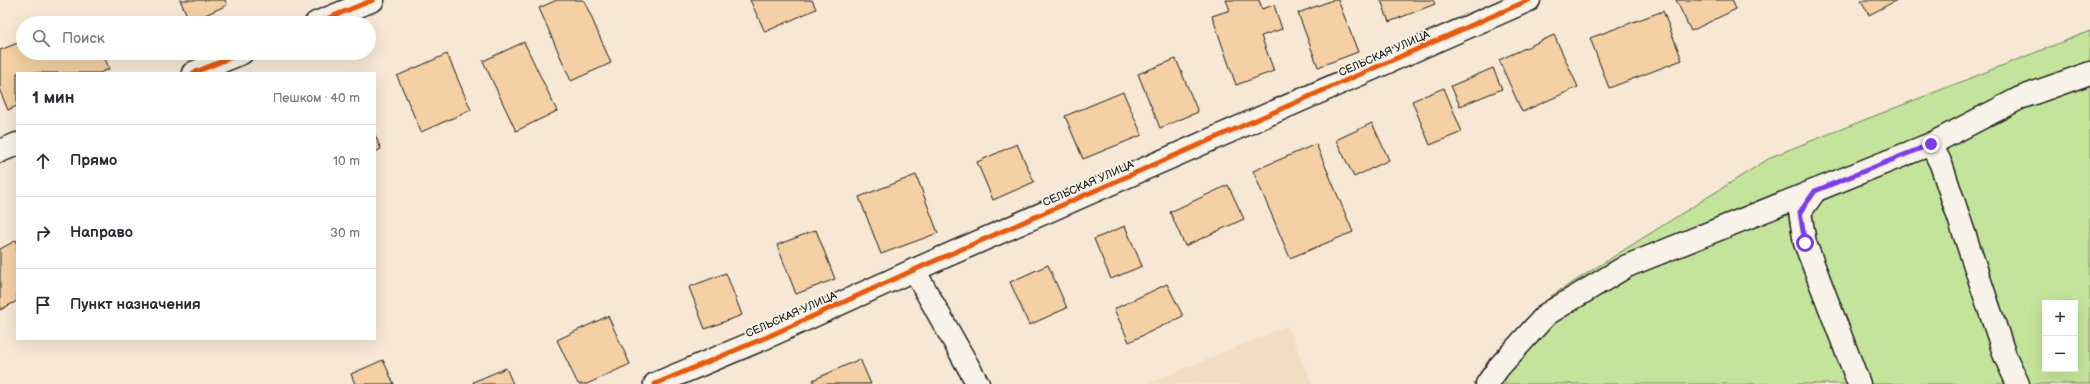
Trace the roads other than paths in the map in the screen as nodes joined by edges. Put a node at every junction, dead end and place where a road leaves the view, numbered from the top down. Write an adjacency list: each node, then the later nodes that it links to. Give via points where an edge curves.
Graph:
1 (373, 0): 3 (street)
2 (1529, 0): 11 (street, СЕЛЬСКАЯ УЛИЦА)
3 (333, 16)
4 (225, 60): 5 (street)
5 (195, 72)
6 (2090, 73): 8 (street, via 2020,98)
7 (16, 144): 9 (street)
8 (1931, 144): 10 (street); 16 (street, via 1941,164 2005,356)
9 (0, 151)
10 (1815, 191): 14 (street, via 1627,266 1547,314 1499,367); 15 (street, via 1800,212 1805,243)
11 (914, 270): 12 (street, СЕЛЬСКАЯ УЛИЦА, via 767,337); 13 (street)
12 (655, 384)
13 (978, 384)
14 (1488, 384)
15 (1859, 384)
16 (2018, 384)

